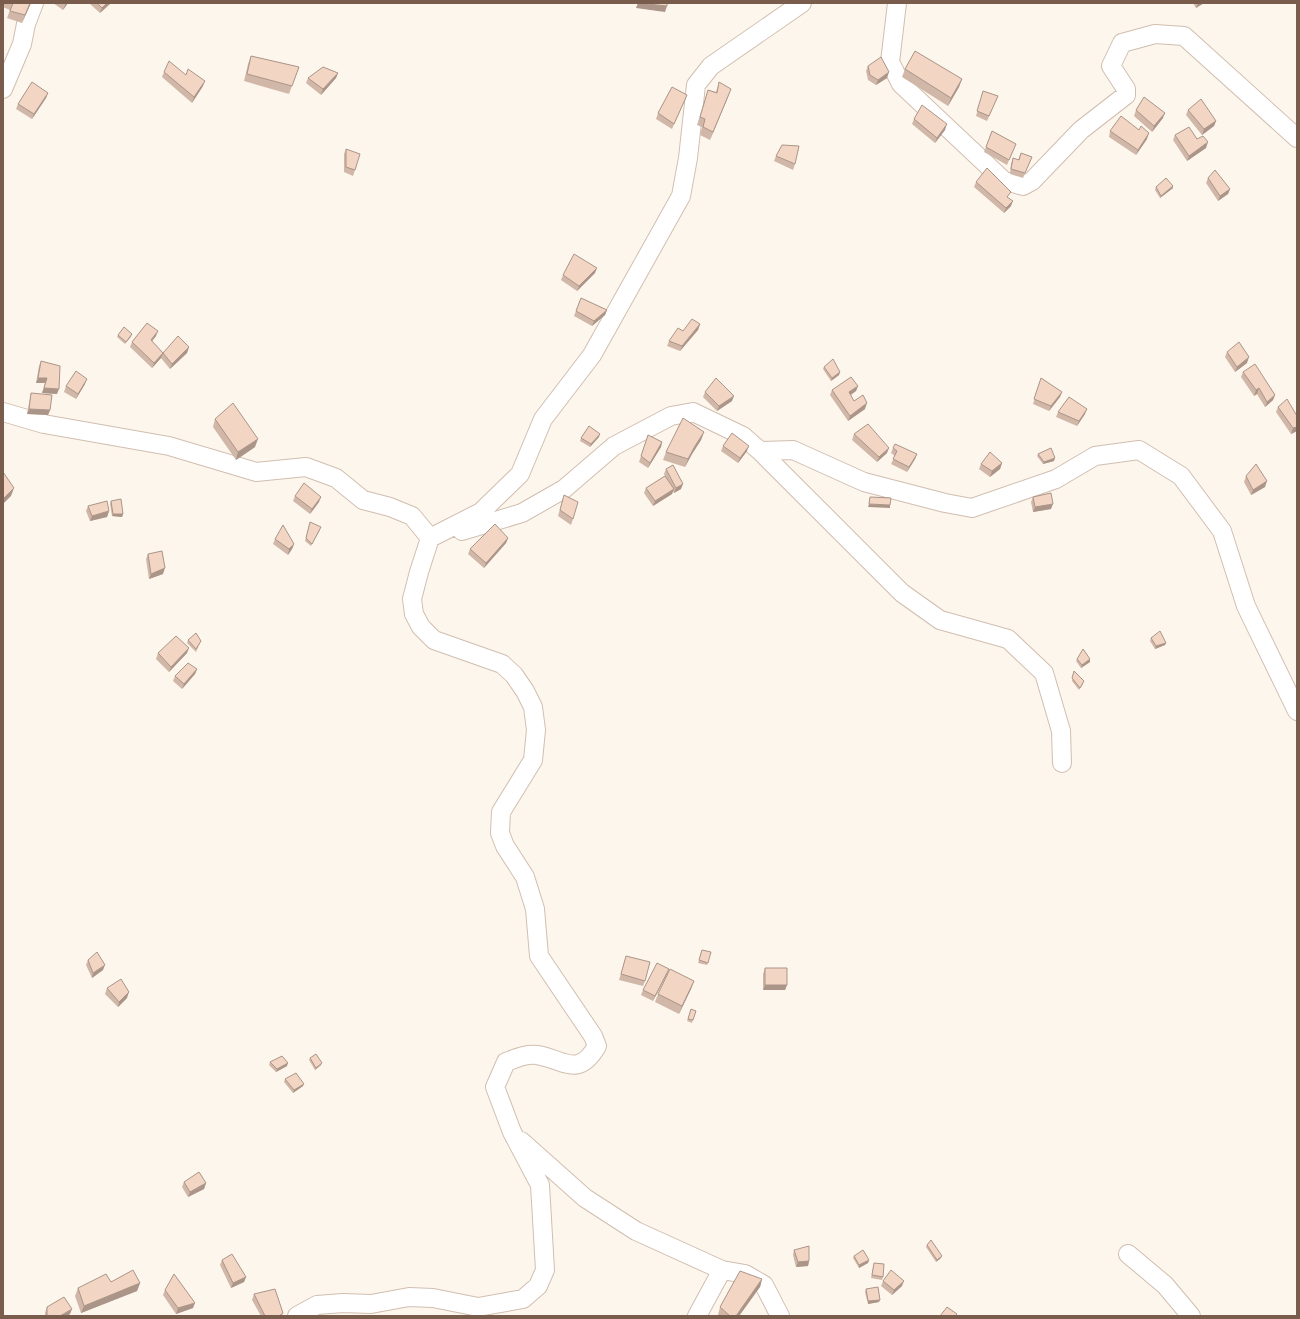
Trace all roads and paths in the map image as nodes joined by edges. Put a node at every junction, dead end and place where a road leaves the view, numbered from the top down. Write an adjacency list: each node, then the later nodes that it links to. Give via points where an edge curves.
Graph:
1 (34, 3): 4 (street, via 22,44)
2 (802, 3): 8 (street, via 711,66 696,85 681,196 592,355 543,419 520,474 481,512)
3 (897, 3): 5 (street, via 890,62 902,84 1004,180 1023,186 1032,181 1081,130 1126,95 1126,89 1111,66 1113,60 1122,43 1155,34 1184,36)
4 (3, 89)
5 (1297, 138)
6 (3, 412): 8 (street, via 44,424 169,446 256,472 306,467 336,478 363,500 412,516)
7 (760, 451): 8 (street, via 743,436 693,412 671,416 614,446 564,489 522,513); 9 (street, via 793,450 864,482 972,508 1056,479 1095,456 1139,450 1181,476 1222,531 1246,606); 10 (street, via 902,593 940,620 1008,639 1044,673 1061,731)
8 (430, 538): 11 (street, via 412,599 414,614 421,627 434,640 502,664 522,685 533,707 536,730 534,760 501,812 500,833 505,846 525,877 535,909 539,956 593,1036 597,1046 582,1064 568,1065 537,1056 523,1055 506,1062 495,1087)
9 (1297, 710)
10 (1062, 763)
11 (512, 1132): 13 (street, via 585,1198 636,1231); 14 (street, via 540,1185 545,1270 538,1286 523,1299 478,1307 433,1298 409,1297 371,1304)
12 (1128, 1254): 19 (street, via 1165,1285)
13 (722, 1270): 17 (street); 18 (street, via 745,1274 764,1285)
14 (317, 1305): 15 (street); 16 (street)
15 (297, 1316)
16 (334, 1316)
17 (697, 1316)
18 (780, 1316)
19 (1191, 1316)

